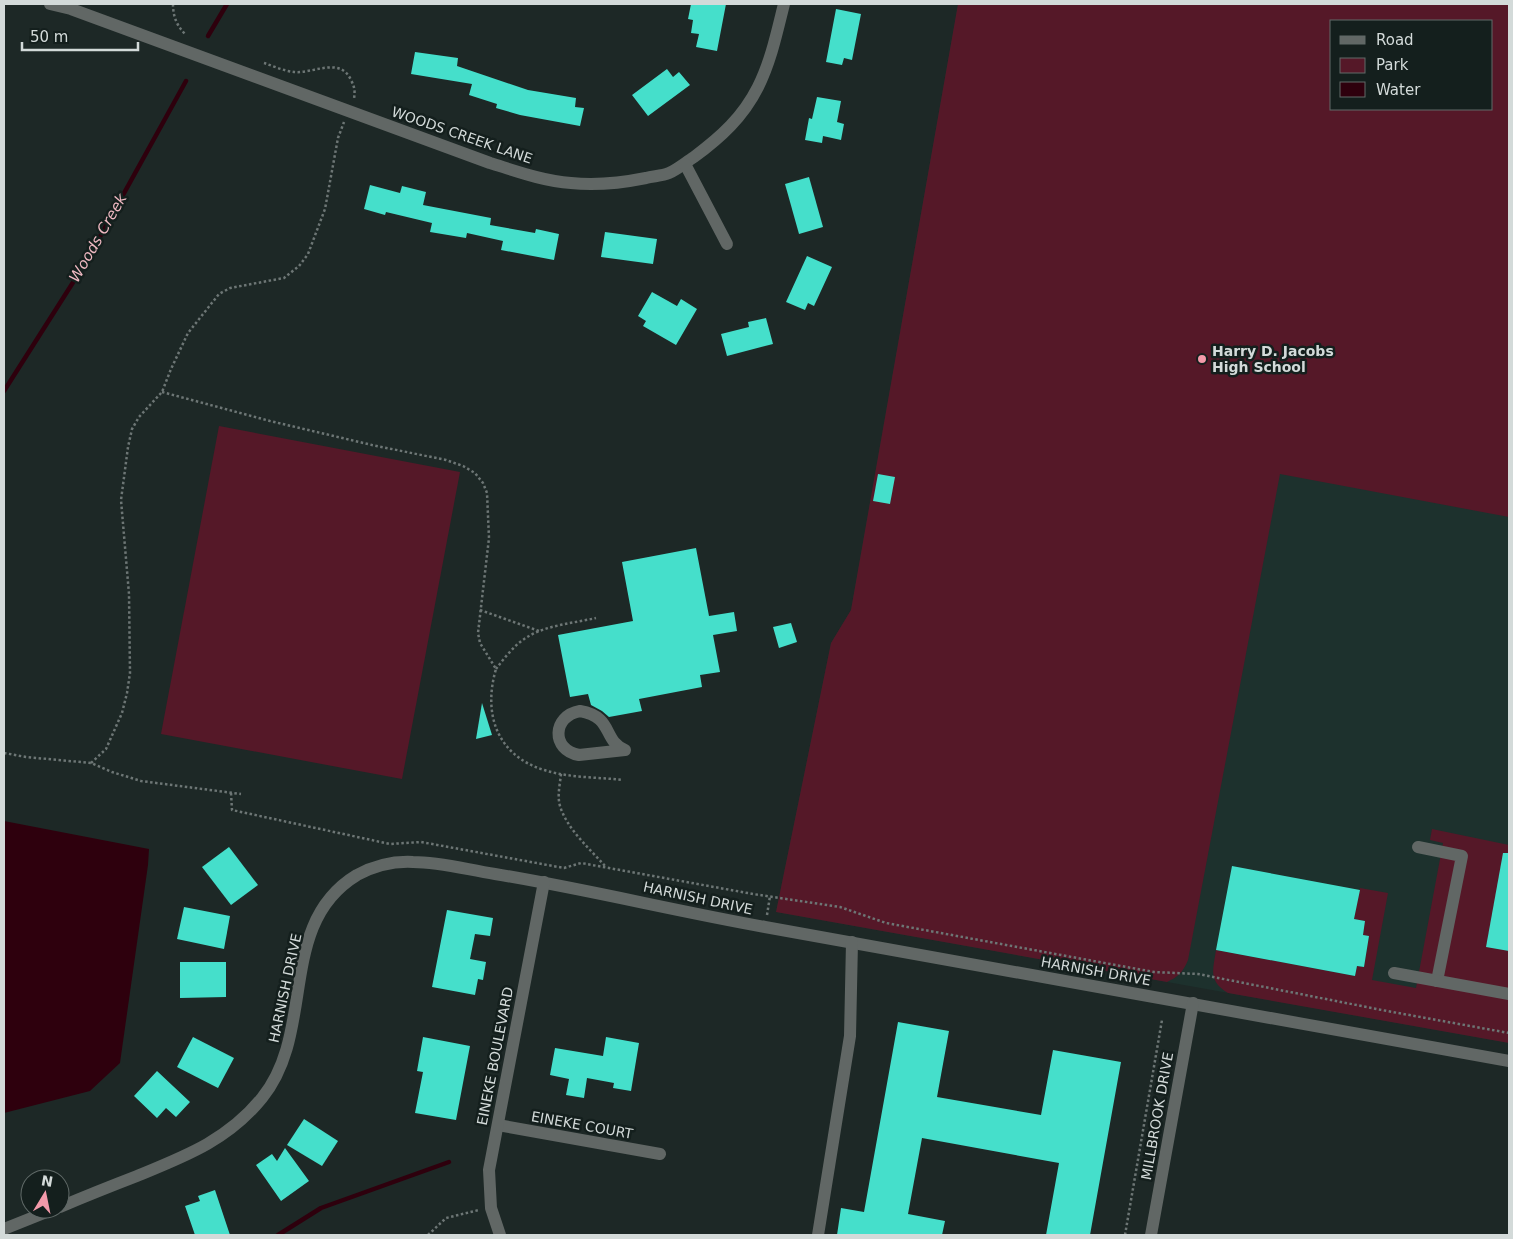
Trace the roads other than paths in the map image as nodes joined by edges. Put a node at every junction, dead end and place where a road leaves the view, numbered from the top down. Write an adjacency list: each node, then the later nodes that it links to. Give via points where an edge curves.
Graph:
1 (50, 4): 3 (street, WOODS CREEK LANE, via 532,176 602,185 668,173)
2 (784, 4): 3 (street, WOODS CREEK LANE, via 768,64 746,108 717,141)
3 (685, 164): 4 (street)
4 (727, 244)
5 (625, 750): 5 (street, via 572,754 561,745 559,726 572,712 596,716 606,726 616,746)
6 (1418, 847): 10 (street, via 1462,856)
7 (544, 882): 8 (street, HARNISH DRIVE); 14 (street, EINEKE BOULEVARD); 16 (street, HARNISH DRIVE, via 414,862 374,867 358,875 329,899 316,919 304,954 290,1042 265,1094 242,1120 197,1151)
8 (852, 942): 12 (street, HARNISH DRIVE); 20 (street, via 850,1036)
9 (1394, 973): 10 (street)
10 (1437, 981): 11 (street)
11 (1509, 994)
12 (1193, 1003): 13 (street, HARNISH DRIVE); 21 (street, MILLBROOK DRIVE)
13 (1509, 1061)
14 (498, 1125): 15 (street, EINEKE COURT); 19 (street, EINEKE BOULEVARD, via 489,1170 491,1208)
15 (660, 1154)
16 (70, 1203)
17 (29, 1219): 18 (street)
18 (4, 1229)
19 (500, 1235)
20 (818, 1235)
21 (1151, 1235)

